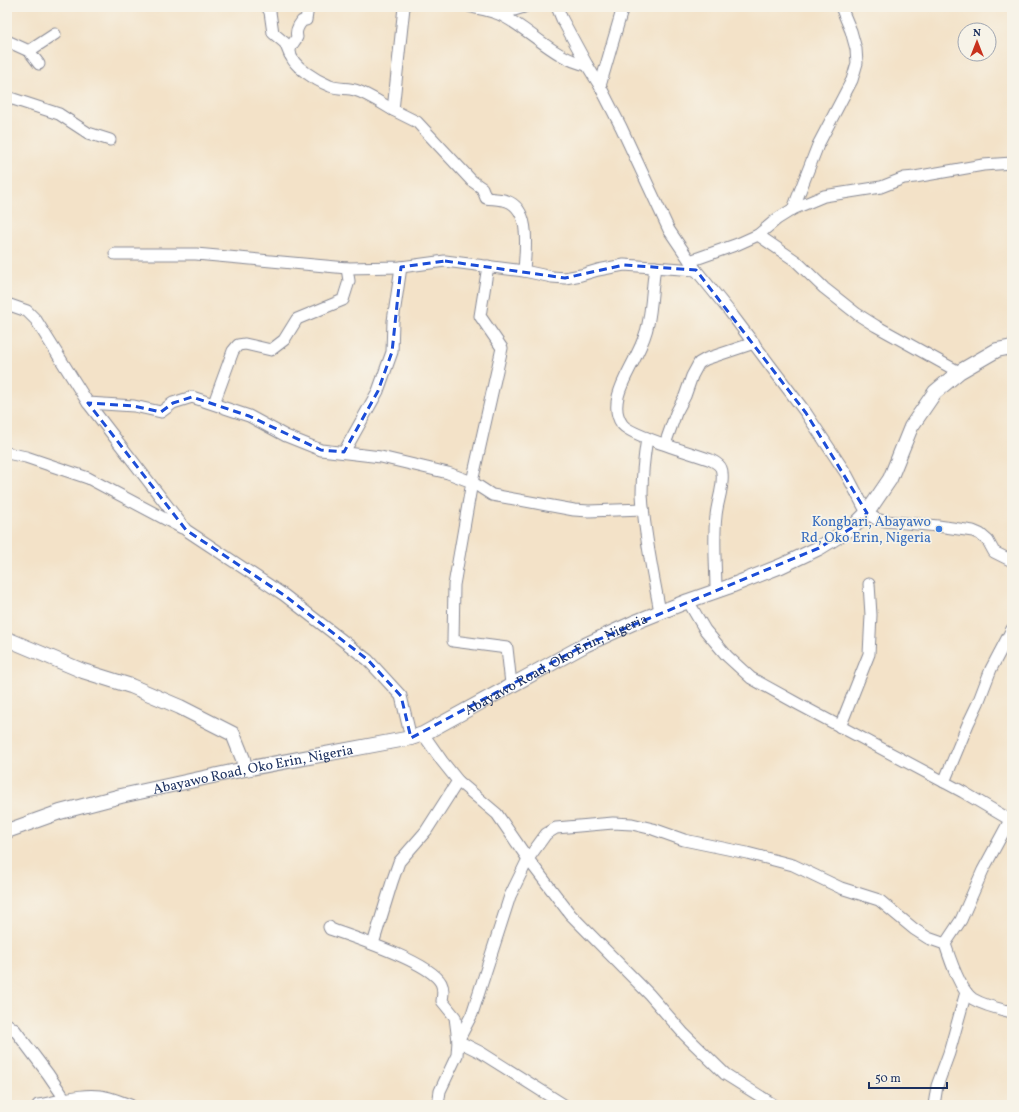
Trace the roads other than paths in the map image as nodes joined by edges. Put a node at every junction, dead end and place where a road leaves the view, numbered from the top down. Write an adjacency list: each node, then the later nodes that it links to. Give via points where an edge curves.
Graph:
1 (266, 7): 13 (street, via 270,12 273,33 285,43)
2 (308, 7): 13 (street, via 306,20 297,28 297,37 291,46)
3 (404, 7): 18 (street)
4 (471, 7): 9 (street)
5 (524, 7): 9 (street)
6 (557, 7): 15 (street)
7 (623, 7): 16 (street)
8 (841, 7): 21 (street, via 851,31 857,63 852,80 818,145)
9 (501, 14): 15 (street, via 565,58)
10 (55, 34): 12 (street)
11 (7, 41): 12 (street)
12 (29, 51): 14 (street)
13 (291, 58): 18 (street, via 300,68 326,84 355,90)
14 (39, 64)
15 (587, 66): 16 (street)
16 (600, 86): 24 (street, via 669,230)
17 (7, 97): 19 (street, via 59,114 88,133)
18 (393, 110): 29 (street, via 417,122 472,181 482,188 486,198 514,205 524,219 526,232)
19 (110, 140)
20 (1012, 163): 21 (street, via 983,165 904,178 881,188 824,196)
21 (793, 209): 22 (street)
22 (758, 235): 24 (street); 33 (street, via 796,261 819,284 857,314)
23 (115, 254): 28 (street, via 196,254)
24 (693, 265): 27 (street); 31 (street)
25 (488, 266): 26 (street, via 445,261); 29 (street); 40 (street, via 480,316 502,348)
26 (401, 267): 28 (street); 38 (street, via 392,352 378,391)
27 (655, 267): 29 (street, via 624,265 565,278); 36 (street, via 648,325 617,401 622,424)
28 (347, 268): 35 (street, via 349,281 343,300 297,319 284,340 271,350 245,344 238,345 233,351)
29 (524, 272)
30 (7, 304): 34 (street, via 27,311 36,320)
31 (754, 343): 37 (street, via 698,363); 42 (street, via 806,413 847,475)
32 (1012, 347): 33 (street, Abayawo Road, Oko Erin, Nigeria, via 997,350)
33 (959, 372): 42 (street, Abayawo Road, Oko Erin, Nigeria, via 934,392 911,427 890,478)
34 (88, 403): 35 (street, via 134,406 161,412 173,403 192,397); 43 (street)
35 (214, 404): 38 (street, via 249,416 286,436 321,450)
36 (647, 438): 37 (street); 41 (street, via 643,466)
37 (665, 444): 46 (street, via 711,460 721,468 723,474 715,525)
38 (344, 452): 40 (street, via 381,457 448,473)
39 (7, 453): 43 (street, via 88,478)
40 (472, 482): 41 (street, via 492,495 574,510); 51 (street, via 454,585 453,641 507,648)
41 (643, 509): 48 (street)
42 (867, 513): 44 (street, via 885,521 973,531 988,541 994,552); 46 (street, Abayawo Road, Oko Erin, Nigeria, via 853,527 819,548)
43 (186, 530): 53 (street, via 284,595 368,660 400,696)
44 (1012, 562)
45 (869, 584): 52 (street, via 872,615 869,654)
46 (716, 591): 47 (street, Abayawo Road, Oko Erin, Nigeria)
47 (688, 601): 48 (street, Abayawo Road, Oko Erin, Nigeria); 52 (street, via 704,630 751,678)
48 (660, 612): 51 (street, Abayawo Road, Oko Erin, Nigeria, via 585,645)
49 (1012, 629): 56 (street, via 991,669)
50 (7, 639): 54 (street, via 83,671 131,686 233,734)
51 (511, 684): 53 (street, Abayawo Road, Oko Erin, Nigeria)
52 (840, 727): 56 (street)
53 (417, 736): 54 (street, Abayawo Road, Oko Erin, Nigeria); 55 (street)
54 (245, 769): 58 (street, Abayawo Road, Oko Erin, Nigeria, via 121,796 60,812)
55 (458, 781): 59 (street, via 497,814); 61 (street, via 426,831 400,862)
56 (944, 782): 57 (street)
57 (1011, 821): 62 (street, via 983,870 961,920)
58 (7, 831)
59 (528, 859): 62 (street, via 546,834 556,828 632,824 684,840 793,865 841,888 879,900 914,929 928,938); 66 (street, via 510,896 472,1014); 72 (street, via 570,914 649,994 684,1034 725,1074)
60 (329, 927): 61 (street)
61 (373, 944): 66 (street, via 425,968 440,981 444,990 442,1001 455,1017)
62 (945, 944): 63 (street)
63 (966, 992): 64 (street, via 973,999); 73 (street, via 937,1086)
64 (1012, 1012)
65 (7, 1024): 67 (street, via 15,1030)
66 (458, 1042): 70 (street, via 457,1055 440,1091); 71 (street, via 480,1052)
67 (65, 1099): 68 (street); 69 (street, via 102,1096)
68 (38, 1105)
69 (130, 1105)
70 (438, 1105)
71 (564, 1105)
72 (774, 1105)
73 (934, 1105)

